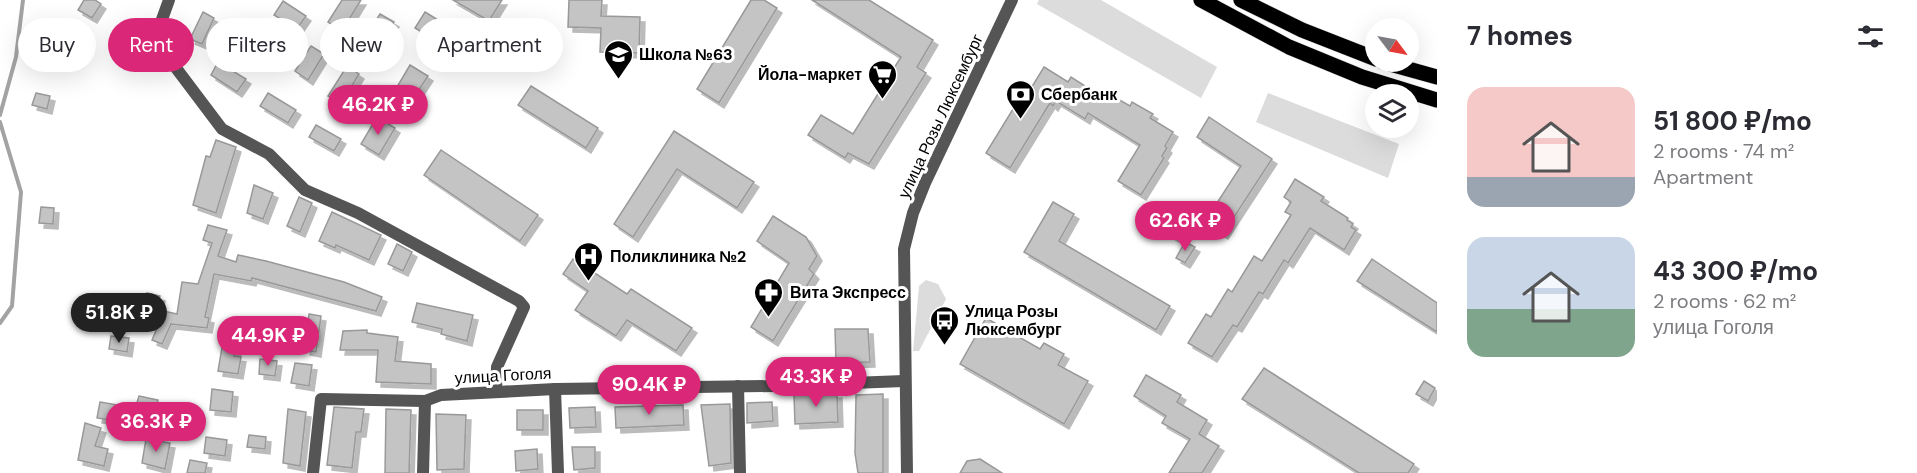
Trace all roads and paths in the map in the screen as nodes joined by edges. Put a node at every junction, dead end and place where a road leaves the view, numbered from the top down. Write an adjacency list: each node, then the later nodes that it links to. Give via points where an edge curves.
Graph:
1 (169, 0): 12 (street, via 159,25 161,36 173,64 222,129 269,154 305,190 358,213 519,301 524,307 497,367)
2 (1012, 0): 9 (street, улица Розы Люксембург, via 913,213 904,249)
3 (1202, 0): 8 (main road, via 1289,47)
4 (1241, 0): 5 (main road)
5 (1365, 55)
6 (1419, 72): 7 (main road)
7 (1437, 77)
8 (1437, 100)
9 (904, 381): 10 (street, улица Гоголя); 18 (street, улица Розы Люксембург)
10 (738, 387): 11 (street, улица Гоголя); 17 (street)
11 (555, 389): 12 (street, улица Гоголя); 16 (street)
12 (496, 392): 13 (street, улица Гоголя, via 441,395)
13 (425, 401): 14 (street, улица Гоголя, via 321,399); 15 (street)
14 (313, 473)
15 (423, 473)
16 (558, 473)
17 (740, 473)
18 (907, 473)

